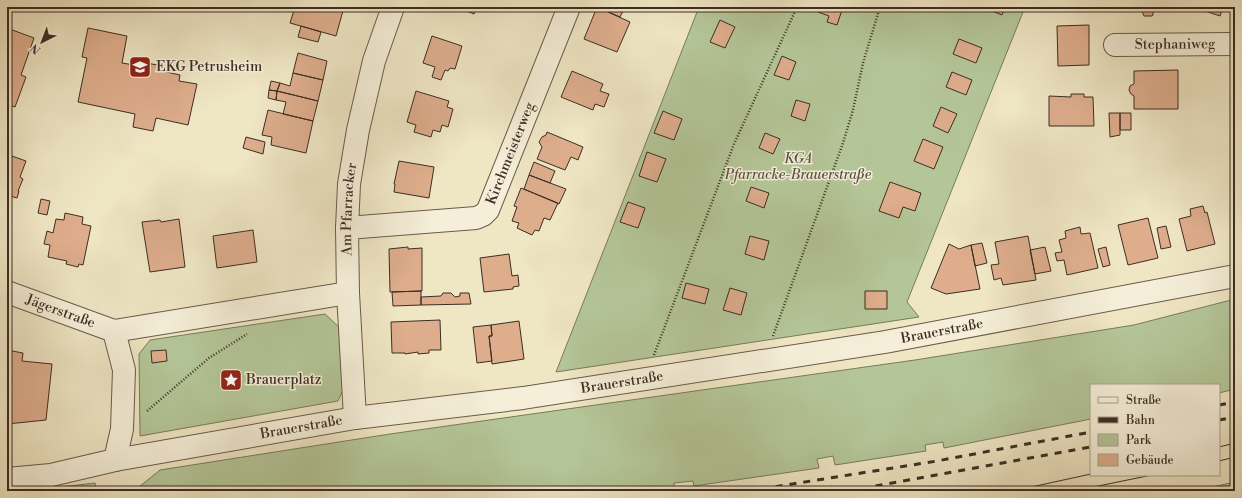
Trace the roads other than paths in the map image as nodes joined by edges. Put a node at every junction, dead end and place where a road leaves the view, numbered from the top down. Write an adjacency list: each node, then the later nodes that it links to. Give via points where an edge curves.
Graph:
1 (393, 7): 5 (street, Am Pfarracker, via 374,61 358,130 349,184)
2 (569, 7): 5 (street, Kirchmeisterweg, via 488,210 483,215 476,218)
3 (1235, 44): 4 (street, Stephaniweg)
4 (1115, 45)
5 (347, 228): 8 (street, Am Pfarracker)
6 (1235, 276): 10 (street, Brauerstraße, via 886,342 523,398)
7 (7, 292): 9 (street, Jägerstraße)
8 (348, 293): 9 (street); 10 (street, Am Pfarracker)
9 (114, 331): 11 (street, via 124,370 122,429)
10 (355, 418): 11 (street, Brauerstraße)
11 (115, 460): 12 (street, Brauerstraße, via 51,475)
12 (7, 479)

